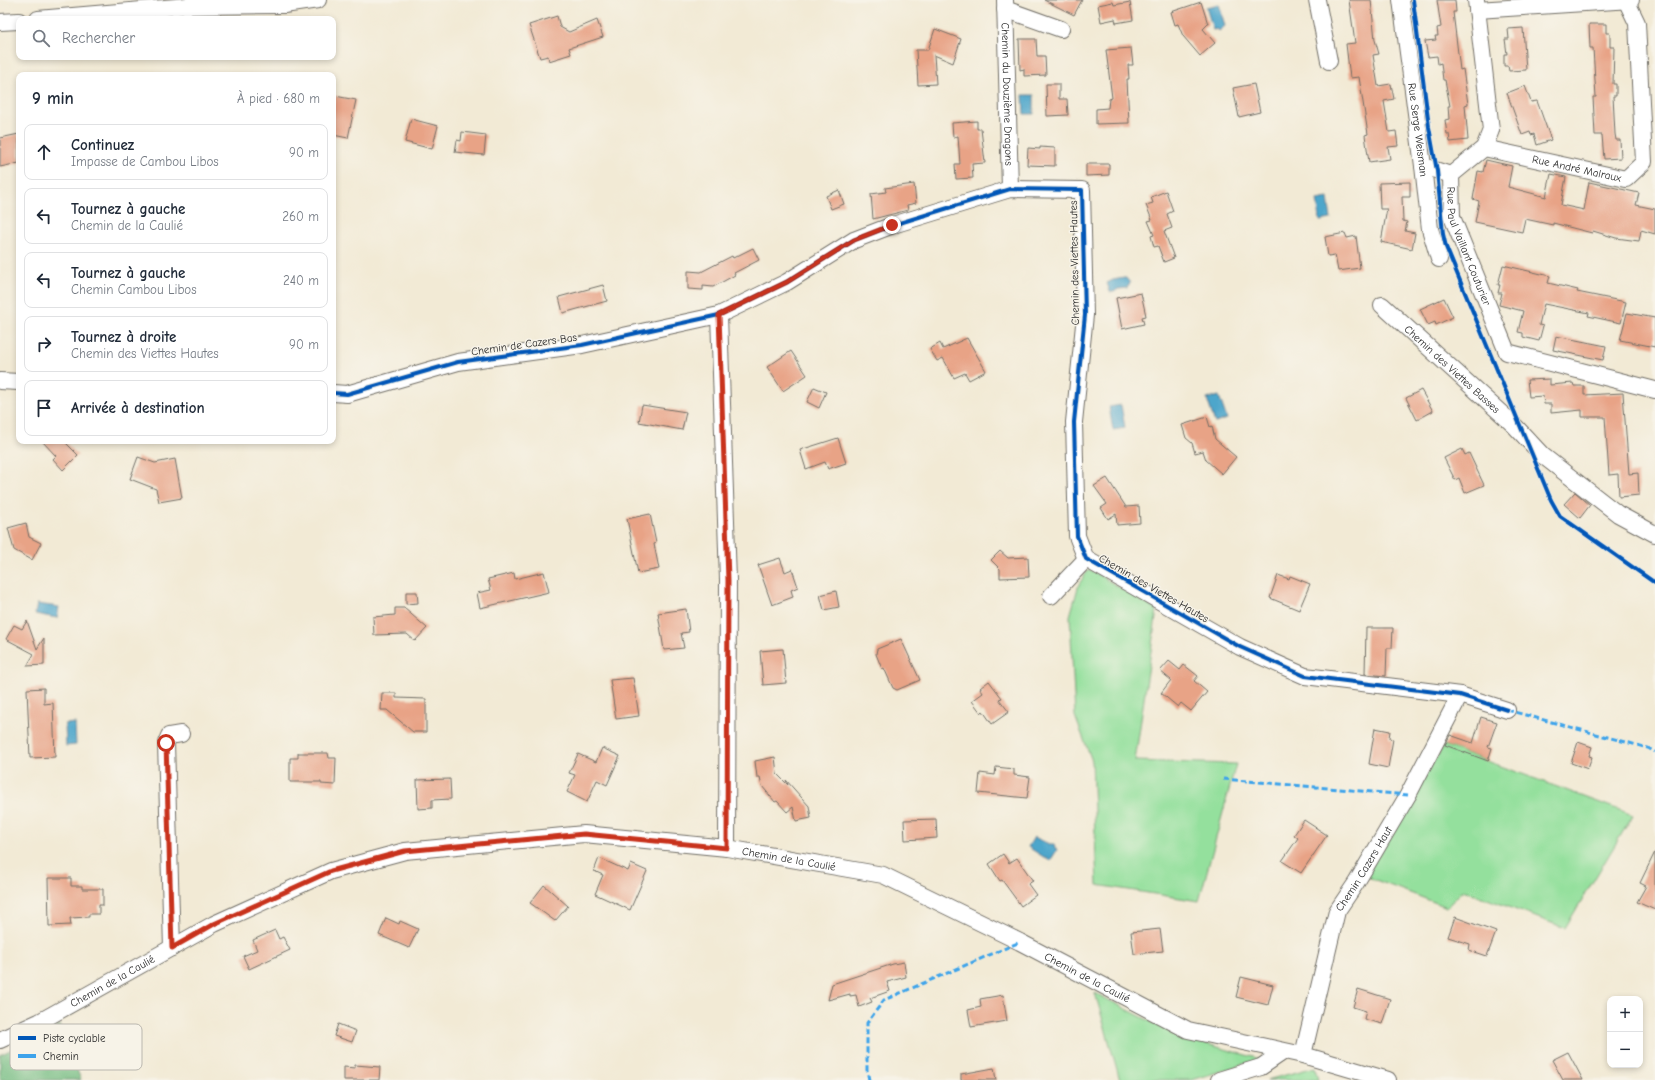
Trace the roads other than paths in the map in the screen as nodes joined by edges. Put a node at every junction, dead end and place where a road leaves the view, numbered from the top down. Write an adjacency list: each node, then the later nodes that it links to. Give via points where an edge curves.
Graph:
1 (318, 0): 8 (street, via 284,5 188,6)
2 (1317, 0): 12 (street)
3 (1401, 0): 14 (street, Rue Serge Weisman)
4 (1626, 0): 5 (street); 7 (street); 13 (street, Rue André Malraux, via 1636,23 1644,162 1626,179)
5 (1631, 0)
6 (1005, 4): 11 (street); 16 (street, Chemin du Douzième Dragons)
7 (1476, 5): 13 (street, via 1491,130)
8 (73, 16)
9 (16, 21): 10 (street)
10 (0, 22)
11 (1061, 29)
12 (1329, 61)
13 (1484, 148): 15 (street, Rue Paul Vaillant Couturier)
14 (1423, 166): 15 (street); 17 (street, Rue Serge Weisman, via 1430,229)
15 (1451, 175): 22 (street, Rue Paul Vaillant Couturier, via 1452,217 1507,352)
16 (1010, 188): 19 (street, Chemin des Viettes Hautes, via 892,225 854,240 787,282); 25 (street, Chemin des Viettes Hautes, via 1082,190 1085,316 1074,422 1077,536)
17 (1439, 259)
18 (1382, 305): 24 (street, Chemin des Viettes Basses, via 1514,424 1542,455 1618,514)
19 (719, 315): 23 (street, Chemin de Cazers Bas, via 582,345 458,362 347,394); 30 (street, via 728,580)
20 (0, 381): 21 (street)
21 (16, 382)
22 (1655, 390)
23 (336, 393)
24 (1655, 534)
25 (1086, 559): 26 (street); 27 (street, Chemin des Viettes Hautes, via 1240,647 1305,676)
26 (1051, 596)
27 (1460, 695): 28 (street, Chemin des Viettes Hautes); 36 (street, Chemin Cazers Haut, via 1408,794 1356,883 1337,910)
28 (1507, 710)
29 (181, 734): 31 (street, via 169,736 166,743)
30 (727, 848): 31 (street, Chemin de la Caulié, via 584,834 405,851 331,871 214,924); 35 (street, Chemin de la Caulié, via 883,875 1020,942 1188,1030)
31 (172, 948): 32 (street, Chemin de la Caulié)
32 (35, 1024)
33 (10, 1035): 34 (street, Chemin de la Caulié)
34 (0, 1040)
35 (1282, 1052): 36 (street, Chemin de la Caulié); 37 (street, via 1261,1067)
36 (1303, 1055): 38 (street, Chemin de la Caulié)
37 (1219, 1080)
38 (1388, 1080)

